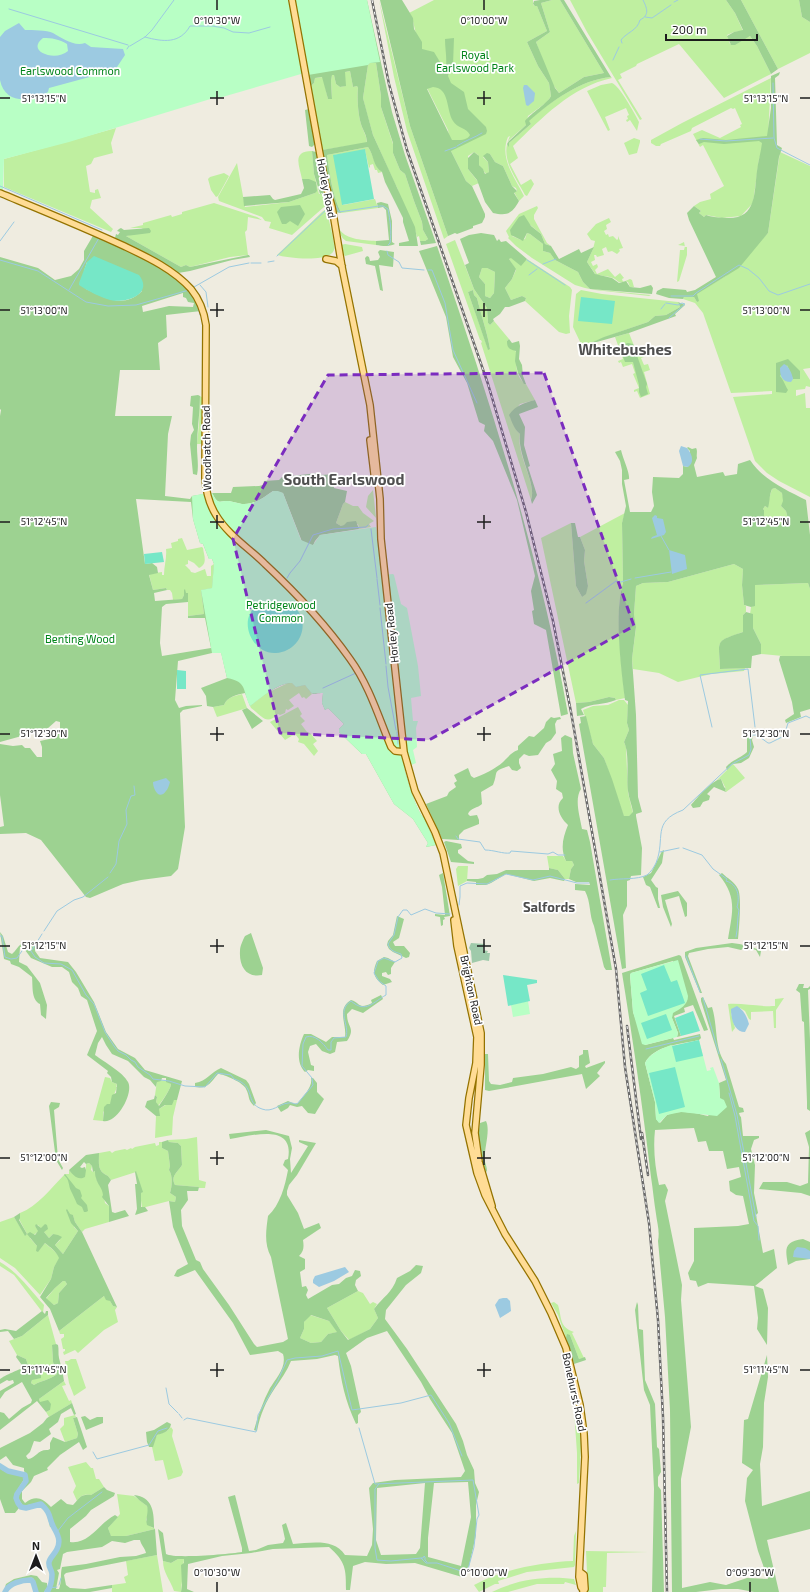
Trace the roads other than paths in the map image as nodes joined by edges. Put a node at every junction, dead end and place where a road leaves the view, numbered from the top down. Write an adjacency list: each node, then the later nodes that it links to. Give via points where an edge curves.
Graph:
1 (292, 0): 4 (main road, Horley Road)
2 (0, 193): 5 (main road, Woodhatch Road, via 133,251 166,269 191,290 203,309 205,320 205,478 206,492 212,508 226,529 276,574 339,644 365,684 391,747 395,751)
3 (326, 259): 4 (main road, via 336,261)
4 (342, 267): 5 (main road, Horley Road, via 370,405 384,573)
5 (404, 752): 6 (main road, Brighton Road, via 415,791 440,844)
6 (449, 882): 7 (main road, Brighton Road, via 457,943 477,1037 476,1063); 8 (main road, Brighton Road, via 481,1033)
7 (469, 1098): 9 (main road, Bonehurst Road, via 466,1125 477,1173)
8 (477, 1098): 9 (main road, Bonehurst Road, via 476,1147)
9 (492, 1206): 10 (main road, Bonehurst Road, via 505,1234 546,1302 566,1348 572,1369 584,1434 580,1572)
10 (583, 1591)

